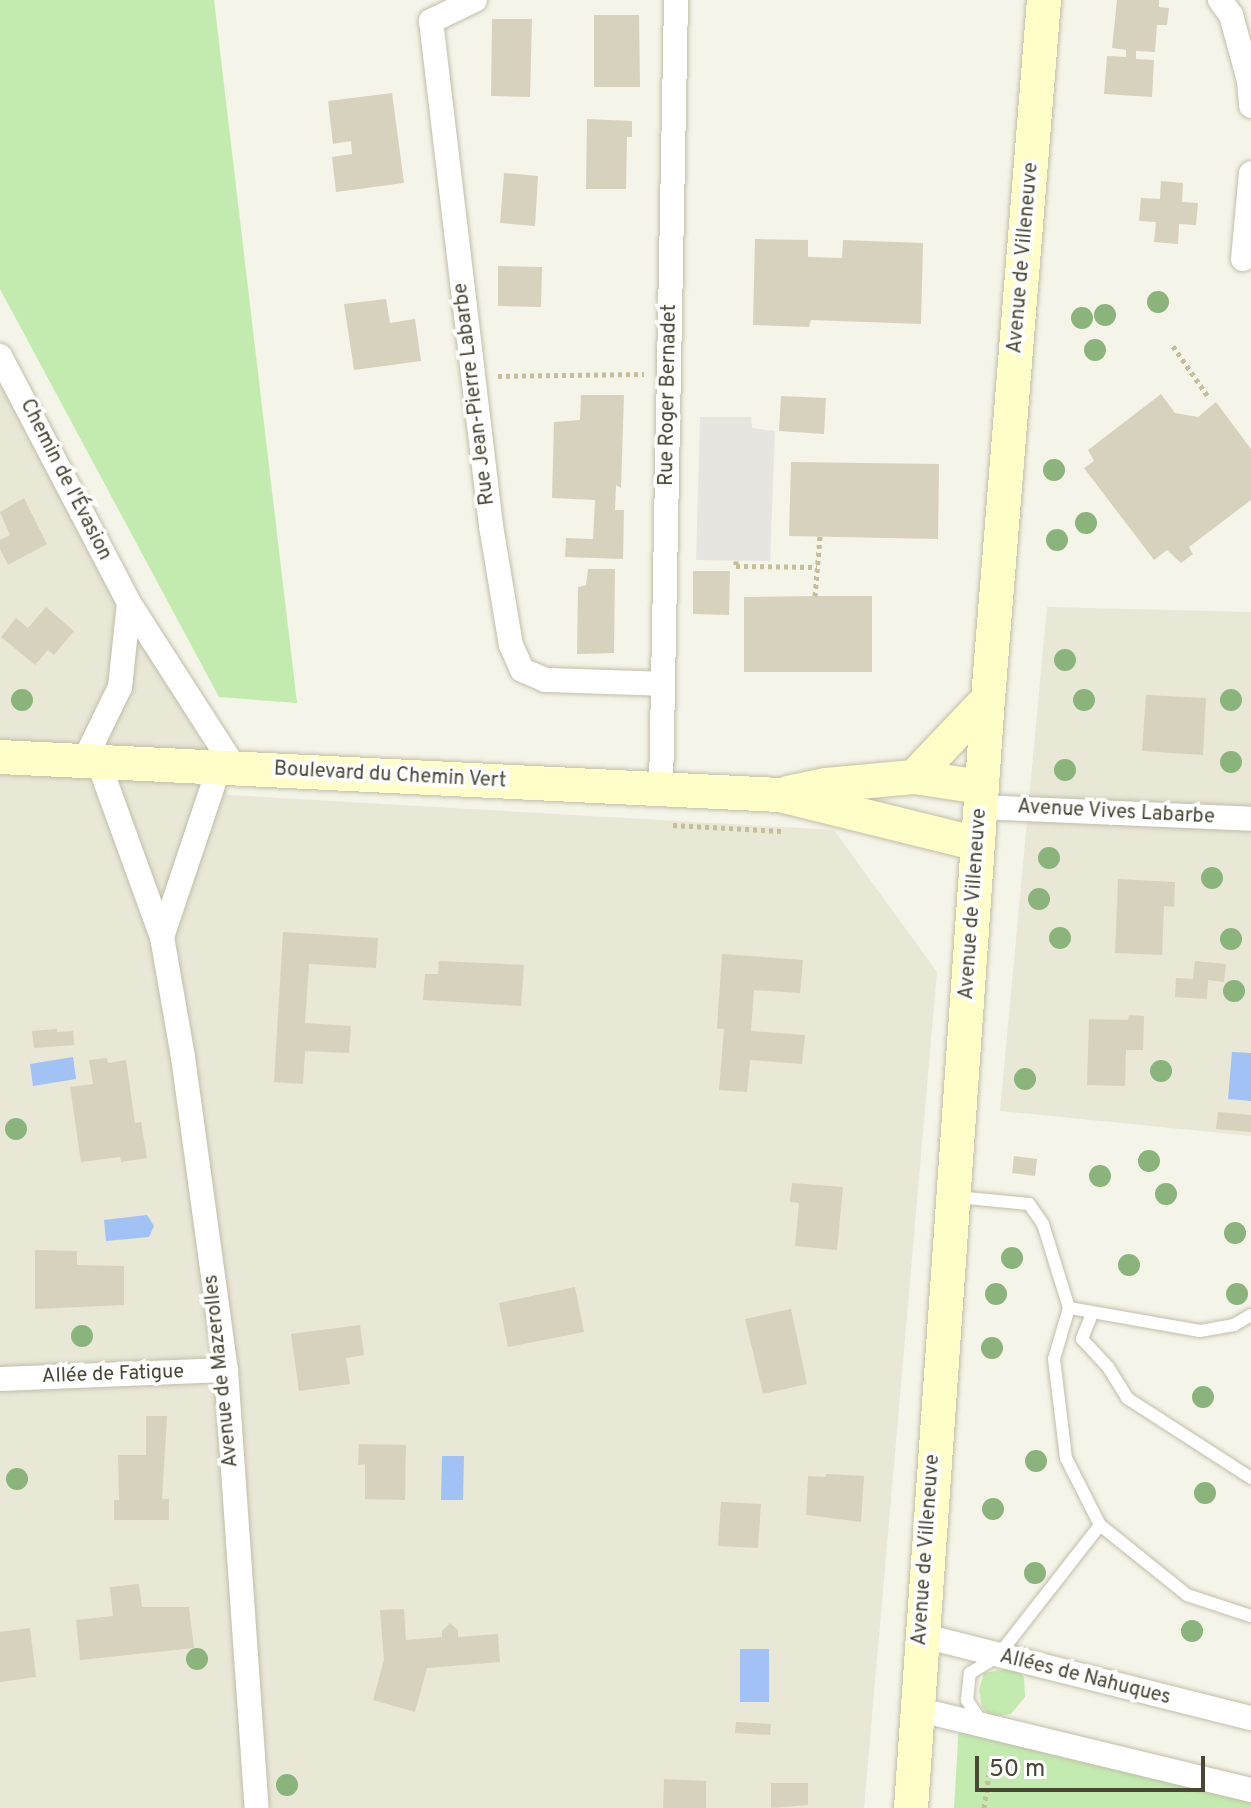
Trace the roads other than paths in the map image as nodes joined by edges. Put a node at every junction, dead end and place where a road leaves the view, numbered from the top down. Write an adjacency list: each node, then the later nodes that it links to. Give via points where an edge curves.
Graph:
1 (475, 0): 12 (street, Rue Jean-Pierre Labarbe, via 431,21 511,645 522,670 545,680)
2 (676, 0): 12 (street, Rue Roger Bernadet)
3 (1044, 0): 13 (main road, Avenue de Villeneuve)
4 (1220, 0): 5 (street)
5 (1247, 58): 6 (street)
6 (1251, 106)
7 (1251, 173): 8 (street)
8 (1243, 259)
9 (0, 356): 10 (street, Chemin de l'Évasion)
10 (8, 386): 11 (street, Chemin de l'Évasion)
11 (129, 603): 15 (street, via 120,687); 16 (street, Chemin de l'Évasion)
12 (663, 684): 18 (street, Rue Roger Bernadet)
13 (988, 699): 17 (main road); 20 (main road, Avenue de Villeneuve)
14 (0, 757): 15 (main road, Boulevard du Chemin Vert)
15 (91, 763): 16 (main road, Boulevard du Chemin Vert); 23 (street, Avenue de Mazerolles)
16 (227, 768): 18 (main road, Boulevard du Chemin Vert); 23 (street, Avenue de Mazerolles)
17 (914, 777): 19 (main road, Boulevard du Chemin Vert); 20 (main road, Boulevard du Chemin Vert)
18 (661, 789): 19 (main road, Boulevard du Chemin Vert)
19 (780, 795): 22 (main road, Boulevard du Chemin Vert)
20 (981, 797): 21 (street, Avenue Vives Labarbe); 22 (main road, Avenue de Villeneuve)
21 (1251, 819)
22 (978, 844): 24 (main road, Avenue de Villeneuve)
23 (162, 937): 28 (street, Avenue de Mazerolles)
24 (953, 1196): 25 (lane, via 1029,1204 1043,1224); 33 (main road, Avenue de Villeneuve)
25 (1069, 1308): 26 (lane); 31 (lane, via 1054,1359 1066,1458)
26 (1092, 1314): 27 (lane, via 1200,1331 1234,1325); 30 (lane, via 1082,1339 1127,1398)
27 (1251, 1315)
28 (226, 1370): 29 (street, Allée de Fatigue); 39 (street, Avenue de Mazerolles)
29 (0, 1379)
30 (1251, 1478)
31 (1100, 1525): 32 (lane, via 1187,1595); 34 (lane)
32 (1251, 1616)
33 (920, 1635): 34 (street, Allées de Nahuques); 35 (main road, Avenue de Villeneuve)
34 (997, 1657): 36 (street, Allées de Nahuques); 37 (lane, via 970,1673 967,1700)
35 (916, 1709): 37 (street); 40 (main road, Avenue de Villeneuve)
36 (1251, 1718)
37 (990, 1726): 38 (street)
38 (1251, 1790)
39 (257, 1808)
40 (911, 1808)

